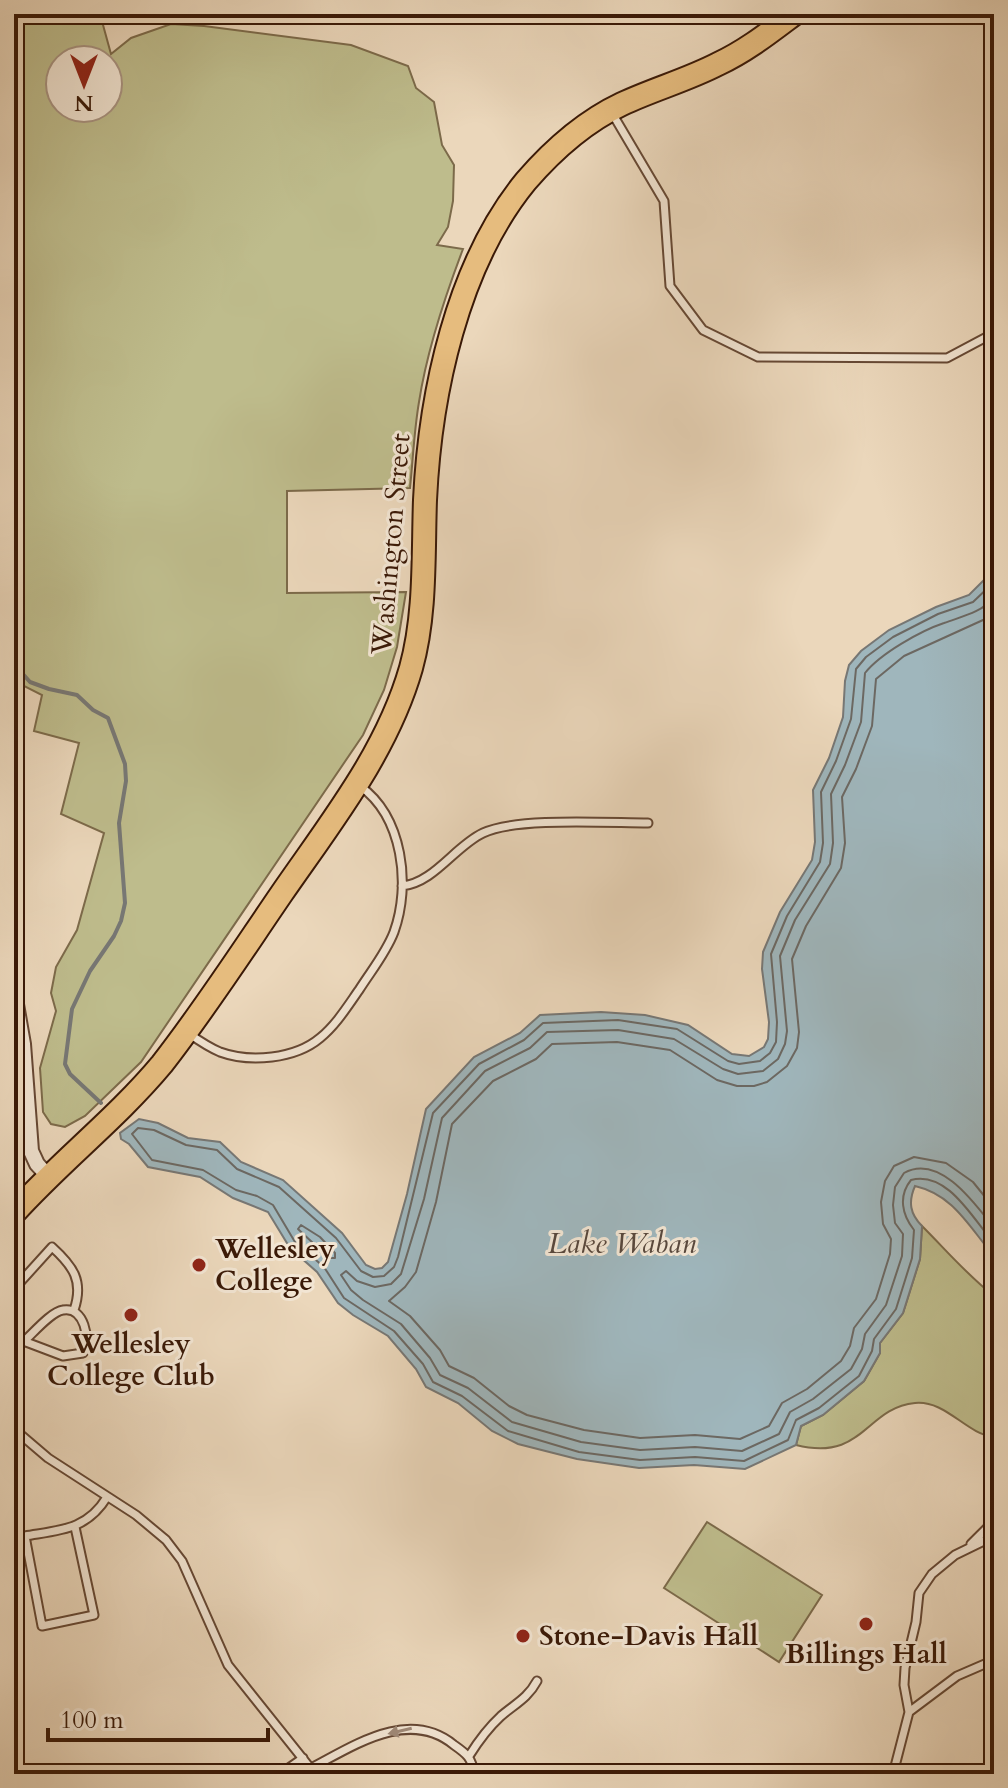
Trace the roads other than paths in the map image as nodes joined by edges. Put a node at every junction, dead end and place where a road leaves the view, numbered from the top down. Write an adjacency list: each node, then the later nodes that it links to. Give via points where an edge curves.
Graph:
1 (784, 17): 2 (main road, Washington Street, via 719,64)
2 (610, 111): 3 (lane, via 664,201 670,286 703,330 758,357 947,358); 4 (main road, Washington Street, via 563,145 522,186 499,220 467,290 433,420 414,656 395,715)
3 (994, 333)
4 (357, 784): 6 (lane, via 386,813); 8 (main road, Washington Street)
5 (648, 823): 6 (lane, via 495,828 420,881)
6 (402, 886): 8 (lane, via 387,947 335,1022 310,1045 280,1055 232,1055)
7 (14, 993): 9 (street, via 23,1044)
8 (186, 1032): 10 (main road, Washington Street, via 137,1092)
9 (21, 1119): 10 (street, via 37,1164)
10 (48, 1176): 11 (main road, Washington Street)
11 (14, 1213)
12 (14, 1289): 13 (lane, via 52,1247 74,1271)
13 (74, 1310): 14 (lane, via 55,1313); 14 (lane, via 87,1342 83,1353 63,1356)
14 (26, 1342): 15 (lane)
15 (14, 1350)
16 (14, 1429): 17 (lane)
17 (107, 1497): 19 (lane, via 91,1518); 26 (lane, via 166,1540 182,1561 228,1665)
18 (994, 1521): 21 (lane)
19 (75, 1527): 19 (lane, via 25,1536 42,1626 94,1615)
20 (994, 1536): 21 (lane)
21 (969, 1546): 24 (lane, via 932,1574 919,1593 905,1668)
22 (994, 1660): 24 (lane, via 957,1676)
23 (537, 1681): 25 (lane, via 530,1694 482,1735)
24 (909, 1712): 30 (lane)
25 (469, 1756): 27 (lane, one-way to 27, via 444,1736 406,1728 348,1749); 29 (lane)
26 (303, 1758): 27 (lane); 28 (lane)
27 (313, 1771)
28 (280, 1774)
29 (474, 1774)
30 (893, 1774)

